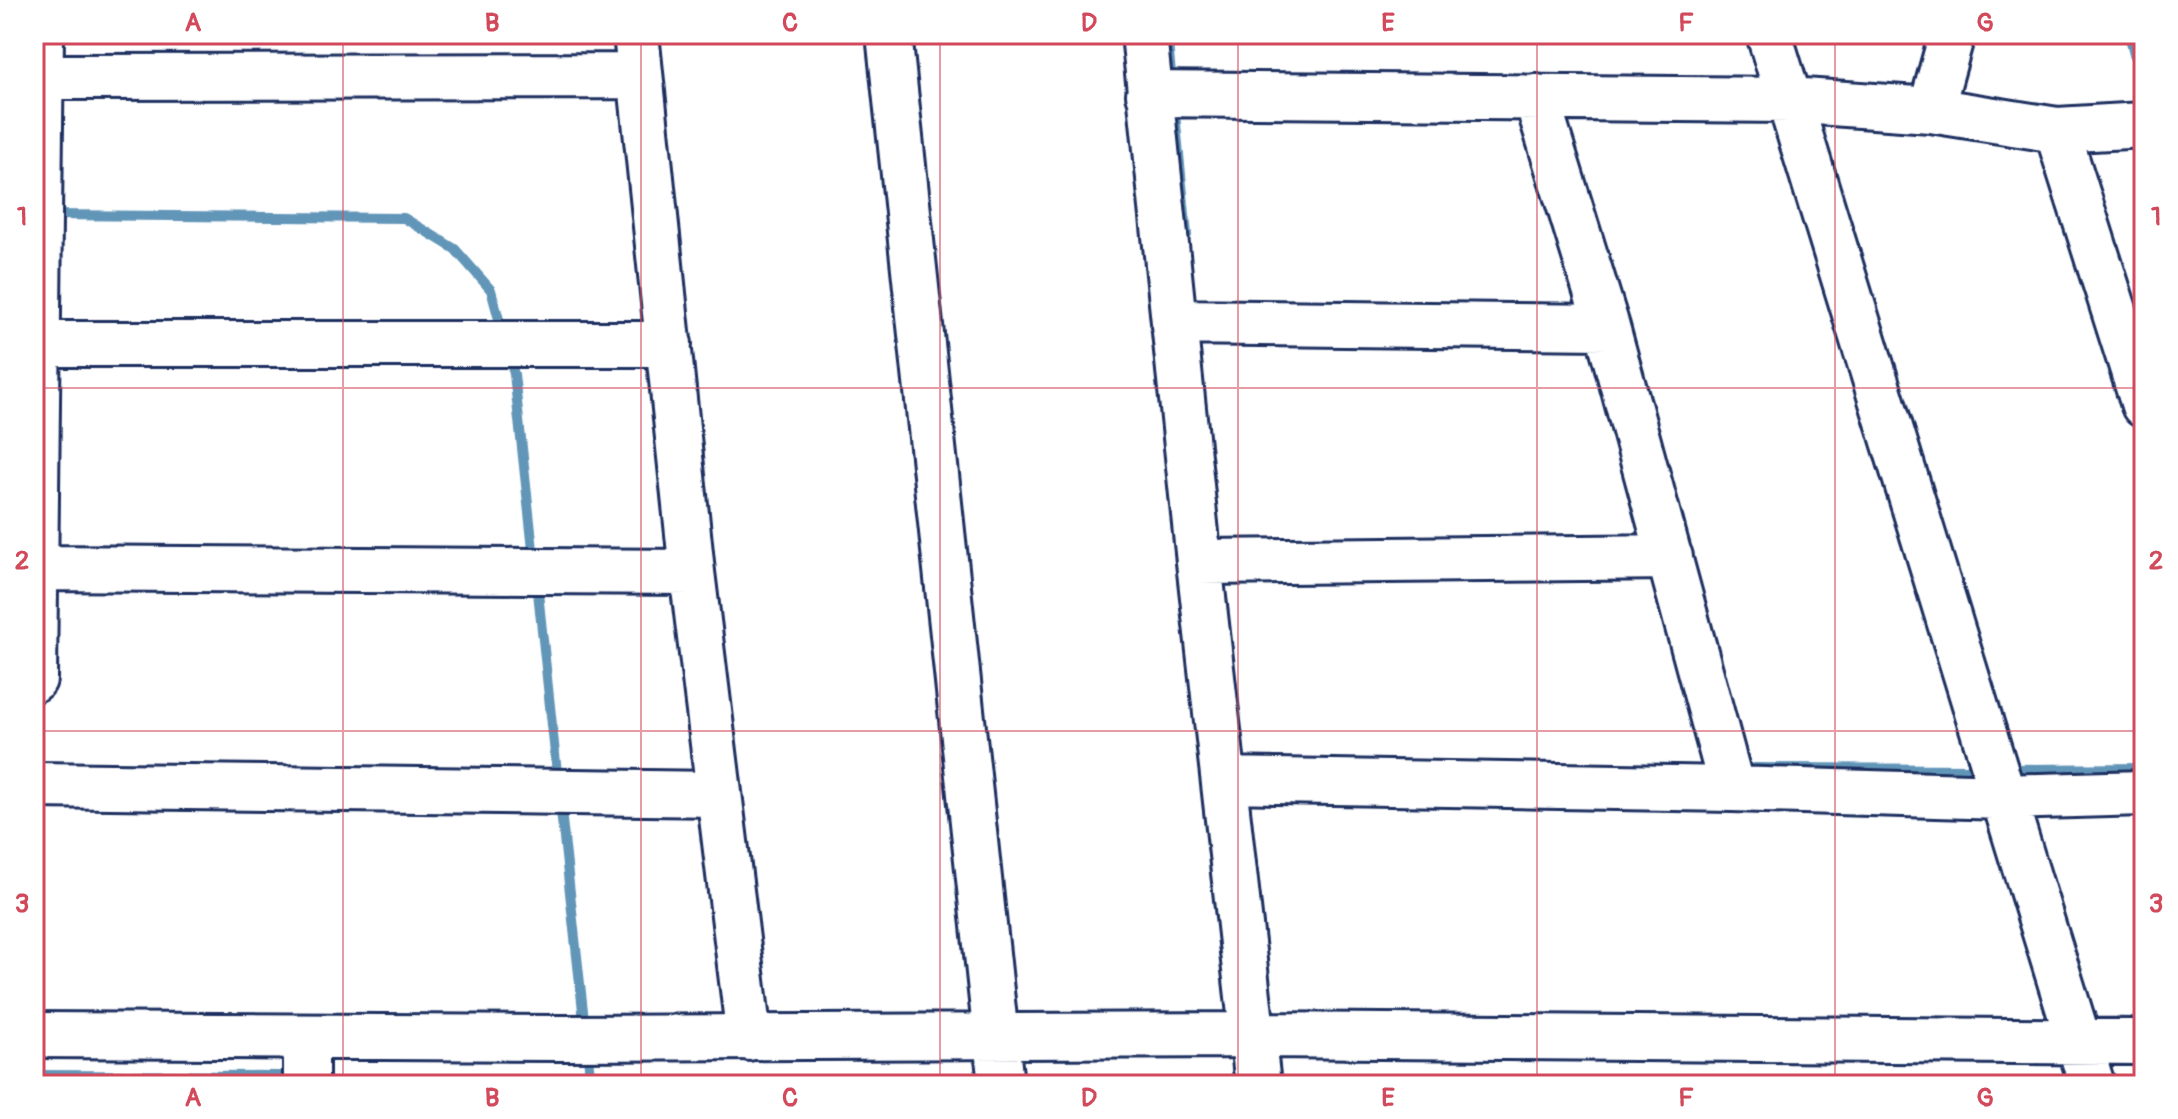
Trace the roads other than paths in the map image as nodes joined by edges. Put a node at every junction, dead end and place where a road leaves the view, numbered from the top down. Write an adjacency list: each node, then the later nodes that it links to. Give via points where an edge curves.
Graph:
1 (41, 34): 7 (street)
2 (889, 34): 32 (street)
3 (1144, 34): 8 (street)
4 (1769, 34): 10 (street)
5 (1952, 34): 11 (street)
6 (638, 55): 7 (street); 17 (street)
7 (41, 77): 16 (street)
8 (1149, 94): 9 (street); 14 (street)
9 (1536, 97): 10 (street); 15 (street)
10 (1789, 100): 11 (street); 29 (street)
11 (1931, 110): 13 (street)
12 (2144, 125): 13 (street)
13 (2057, 130): 18 (street)
14 (1174, 322): 15 (street); 20 (street)
15 (1607, 327): 19 (street)
16 (36, 344): 17 (street); 21 (street)
17 (669, 344): 22 (street)
18 (2144, 405)
19 (1670, 557): 20 (street); 26 (street)
20 (1199, 562): 24 (street)
21 (35, 568): 22 (street); 23 (street)
22 (692, 572): 28 (street)
23 (34, 679)
24 (1224, 780): 26 (street); 31 (street)
25 (34, 785): 28 (street)
26 (1732, 789): 29 (street)
27 (2144, 793): 29 (street)
28 (719, 794): 34 (street)
29 (2003, 797): 35 (street)
30 (34, 1035): 33 (street)
31 (1254, 1035): 32 (street); 35 (street); 39 (street)
32 (996, 1037): 34 (street); 38 (street)
33 (306, 1038): 34 (street); 37 (street)
34 (749, 1038)
35 (2079, 1042): 36 (street); 40 (street)
36 (2144, 1042)
37 (306, 1085)
38 (1001, 1085)
39 (1258, 1085)
40 (2092, 1085)

